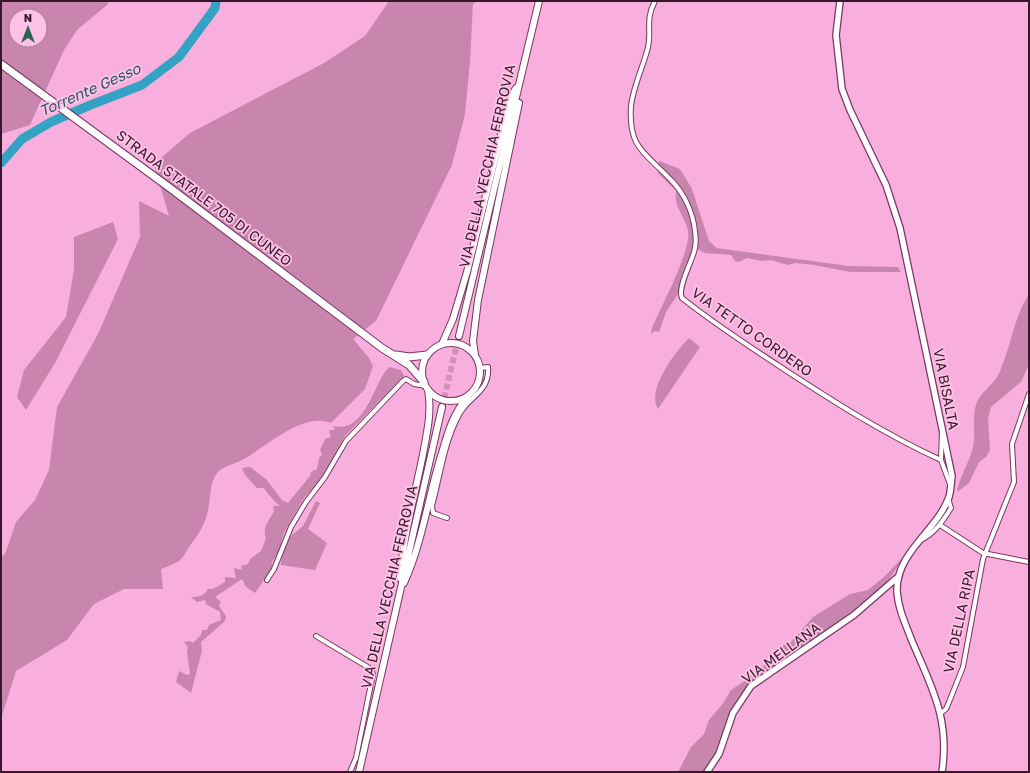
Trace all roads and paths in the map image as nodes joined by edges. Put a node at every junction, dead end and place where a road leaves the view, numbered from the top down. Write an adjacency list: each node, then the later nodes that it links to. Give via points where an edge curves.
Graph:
1 (539, 1): 5 (main road, VIA DELLA VECCHIA FERROVIA)
2 (656, 1): 17 (street, VIA TETTO CORDERO, via 648,20 648,48 632,98 632,120 637,144 644,155 675,183 691,214 695,230 695,251 680,295 741,340 843,408 895,438)
3 (840, 1): 16 (street, VIA BISALTA, via 836,35 842,89 895,210)
4 (1, 64): 8 (highway, STRADA STATALE 705 DI CUNEO)
5 (520, 81): 6 (main road, VIA DELLA VECCHIA FERROVIA); 7 (main road, via 510,98 467,272 453,319); 10 (main road, via 519,101 478,300 473,340)
6 (459, 336)
7 (442, 344): 9 (main road); 10 (main road, via 460,344)
8 (392, 355): 9 (highway); 12 (highway, STRADA STATALE 705 DI CUNEO, via 409,365)
9 (427, 355): 12 (main road, via 422,368)
10 (476, 355): 11 (main road)
11 (481, 368): 14 (main road, via 479,381); 20 (street, via 488,367 486,380 479,394 458,416 432,506 432,513)
12 (426, 386): 14 (main road, via 439,398 448,401); 26 (street, via 414,384 406,379 403,381 346,441 291,527); 27 (main road, via 430,402 428,424 403,549)
13 (1029, 394): 23 (street, VIA DELLA RIPA, via 1012,444 1014,482)
14 (469, 395): 27 (main road, via 458,407 448,432 412,566)
15 (442, 407): 27 (main road, VIA DELLA VECCHIA FERROVIA)
16 (942, 430): 17 (street); 18 (street, VIA BISALTA, via 950,467)
17 (941, 460): 18 (street)
18 (951, 487): 19 (street, VIA BISALTA)
19 (948, 498): 21 (street, via 952,508); 22 (street, VIA BISALTA)
20 (447, 518)
21 (940, 526): 22 (street); 23 (street, VIA DELLA RIPA)
22 (919, 541): 25 (street, VIA BISALTA, via 907,557)
23 (986, 553): 24 (street); 29 (street, VIA DELLA RIPA, via 963,667 950,702)
24 (1029, 562)
25 (899, 576): 29 (street, VIA BISALTA, via 897,593 901,611); 32 (street, VIA MELLANA, via 854,615 751,686 733,713 719,754)
26 (267, 580)
27 (399, 595): 31 (main road, VIA DELLA VECCHIA FERROVIA)
28 (316, 636): 30 (street, via 371,669 373,674 356,758)
29 (941, 713): 33 (street, VIA BISALTA, via 945,742)
30 (350, 772)
31 (359, 772)
32 (707, 772)
33 (942, 772)

